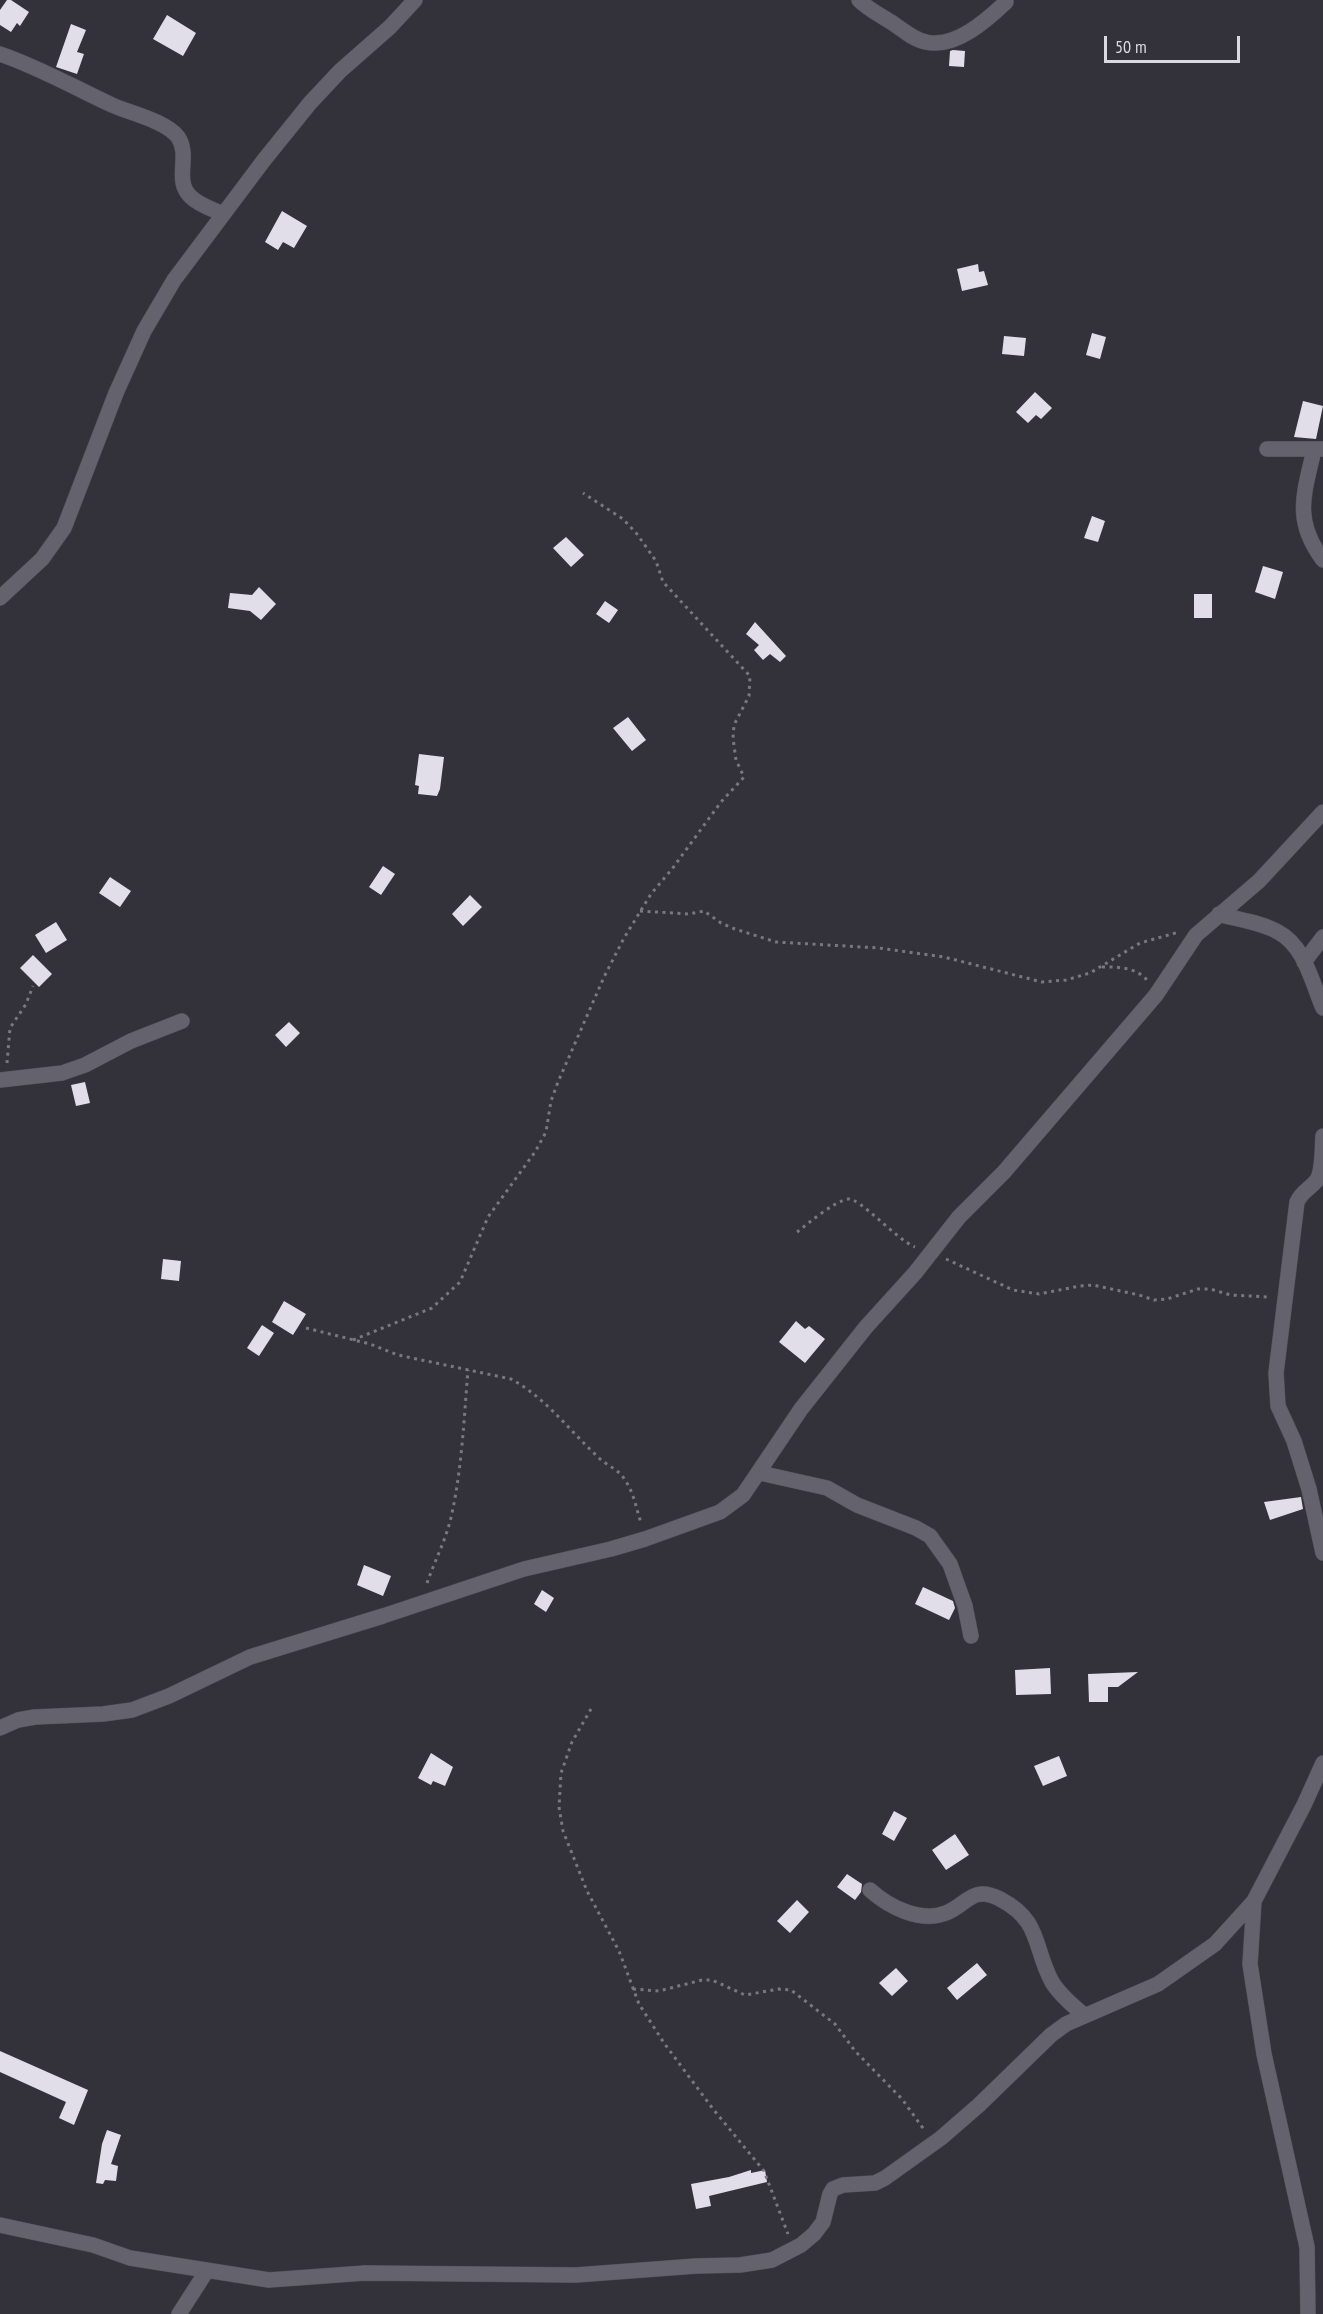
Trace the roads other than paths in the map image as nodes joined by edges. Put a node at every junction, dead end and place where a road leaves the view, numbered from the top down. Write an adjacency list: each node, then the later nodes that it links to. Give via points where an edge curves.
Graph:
1 (416, 0): 5 (street, via 310,103)
2 (859, 0): 3 (street, via 927,43 969,33)
3 (1006, 2)
4 (0, 54): 5 (street, via 173,133 184,151 182,172 187,193)
5 (223, 214): 9 (street, via 174,280 144,331 63,528 42,559)
6 (1267, 449): 7 (street)
7 (1318, 450): 8 (street, via 1304,495 1303,514 1304,527)
8 (1323, 560)
9 (0, 598)
10 (1323, 812): 11 (street, via 1259,880)
11 (1219, 915): 13 (street, via 1278,932 1292,942); 18 (street, via 1196,934 1156,995 866,1327 801,1409)
12 (1323, 938): 13 (street)
13 (1304, 962): 14 (street)
14 (1323, 1008)
15 (182, 1021): 16 (street, via 69,1071)
16 (3, 1080)
17 (1323, 1136): 19 (street, via 1322,1173 1297,1202 1276,1373 1278,1406 1309,1489)
18 (760, 1473): 20 (street, via 827,1488 930,1536 950,1564); 21 (street, via 743,1495 720,1512 650,1537 524,1569 249,1657 132,1710 35,1717)
19 (1323, 1553)
20 (971, 1636)
21 (0, 1728)
22 (1323, 1763): 24 (street)
23 (870, 1890): 25 (street, via 893,1907 936,1916 976,1895 989,1894 1013,1907 1031,1926 1053,1983)
24 (1254, 1901): 25 (street, via 1215,1944 1158,1984); 29 (street, via 1250,1964 1264,2054 1307,2247)
25 (1084, 2015): 27 (street, via 1051,2035 980,2105 875,2183 833,2189 823,2222 801,2245 772,2260 576,2275 365,2273 269,2280)
26 (0, 2225): 27 (street, via 93,2245 130,2258)
27 (206, 2272): 28 (street)
28 (179, 2314)
29 (1308, 2314)

